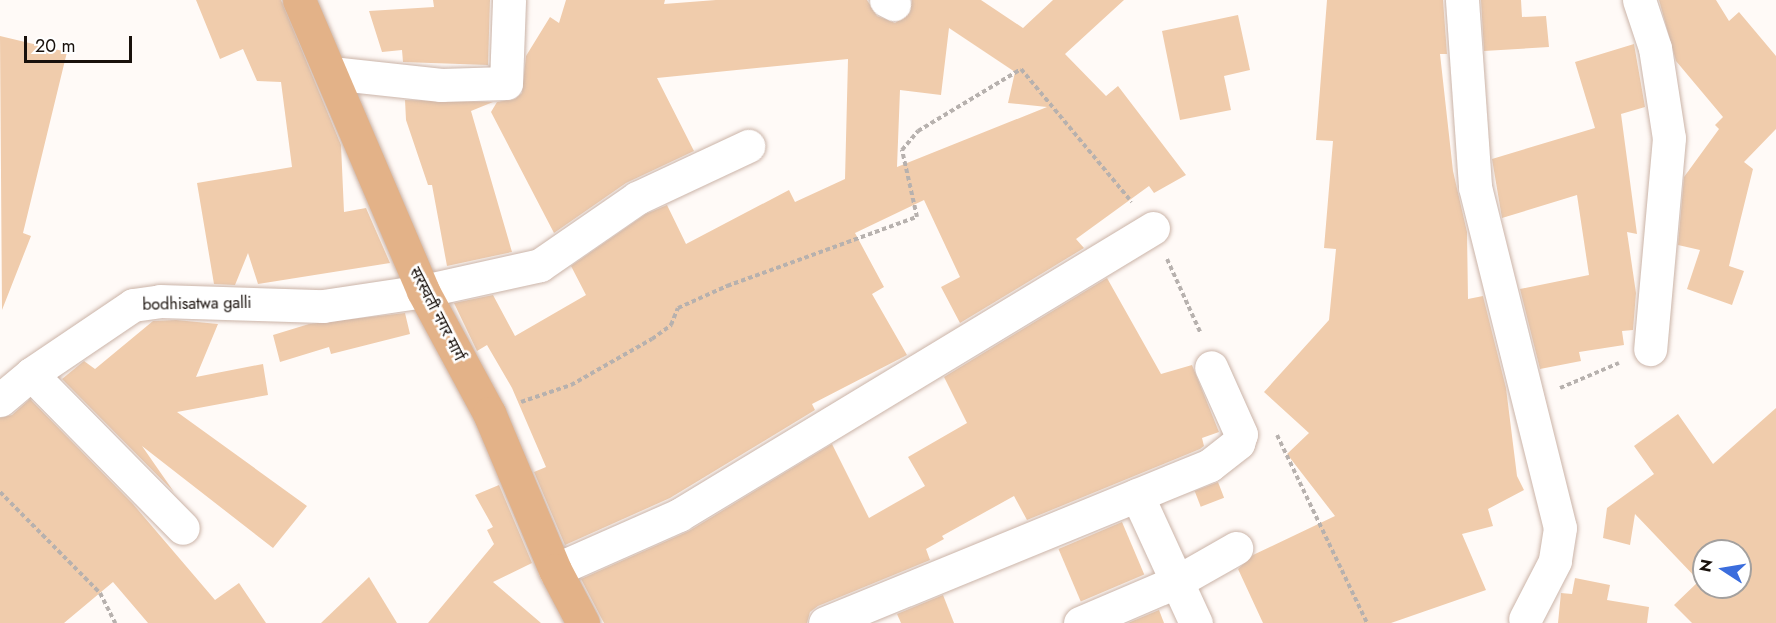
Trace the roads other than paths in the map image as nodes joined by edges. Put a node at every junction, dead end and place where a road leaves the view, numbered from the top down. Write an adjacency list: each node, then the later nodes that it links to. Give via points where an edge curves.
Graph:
1 (299, 0): 5 (main road, सरस्वती नगर मार्ग)
2 (509, 0): 5 (street, via 506,83 441,85)
3 (1462, 0): 18 (street, via 1475,187 1560,528 1555,561)
4 (1639, 0): 9 (street, via 1655,48 1670,138)
5 (331, 73): 8 (main road, सरस्वती नगर मार्ग)
6 (748, 146): 8 (street, bodhisatwa galli, via 637,198 540,265)
7 (1153, 228): 16 (street, via 679,515)
8 (423, 291): 11 (street, bodhisatwa galli, via 323,306 172,302 133,305); 16 (main road, सरस्वती नगर मार्ग, via 489,413)
9 (1650, 349)
10 (1212, 367): 13 (street, via 1240,440 1210,465)
11 (31, 374): 12 (street, bodhisatwa galli); 14 (street)
12 (0, 400)
13 (1137, 495): 17 (street); 20 (street)
14 (183, 528)
15 (1236, 548): 17 (street)
16 (555, 570): 19 (main road, सरस्वती नगर मार्ग)
17 (1178, 581): 21 (street); 22 (street)
18 (1524, 622)
19 (584, 623)
20 (825, 623)
21 (1080, 623)
22 (1196, 623)

